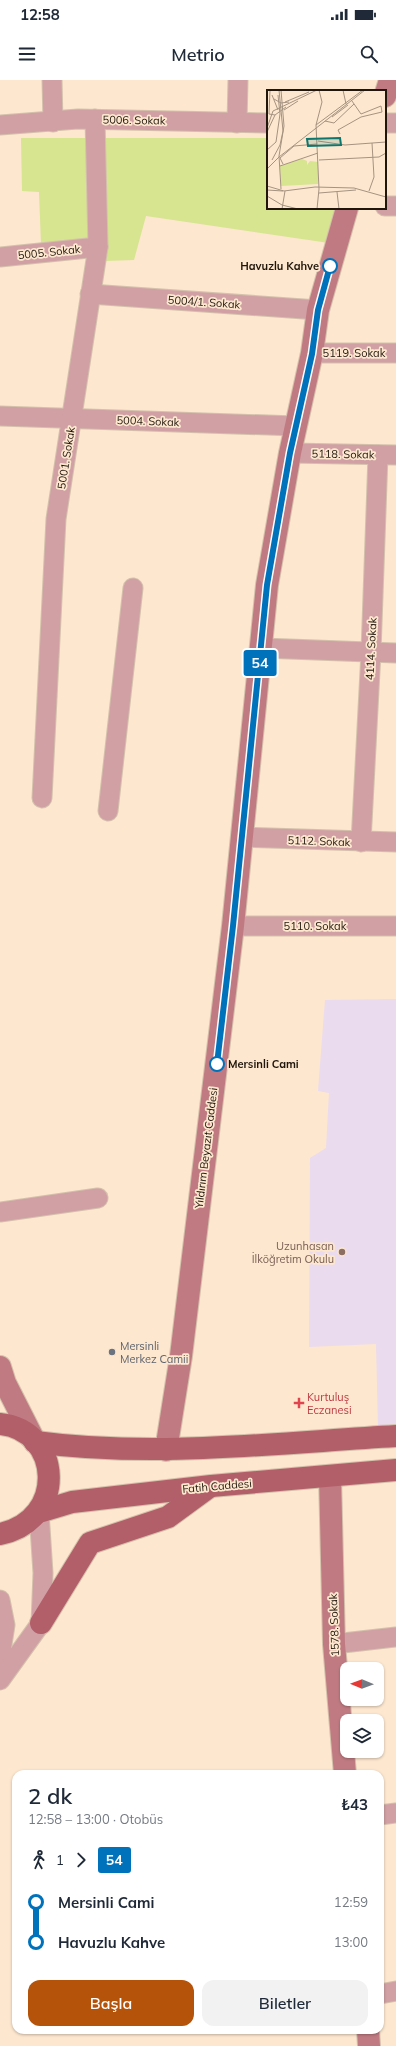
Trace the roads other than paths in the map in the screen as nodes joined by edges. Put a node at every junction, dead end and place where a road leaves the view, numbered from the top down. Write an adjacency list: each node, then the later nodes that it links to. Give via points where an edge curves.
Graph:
1 (52, 80): 6 (street)
2 (238, 80): 7 (street)
3 (390, 80): 4 (main road)
4 (386, 93)
5 (95, 120): 6 (street, 5006. Sokak); 7 (street, 5006. Sokak); 11 (street, 5001. Sokak)
6 (53, 122): 9 (street, 5006. Sokak)
7 (237, 123): 8 (street, 5006. Sokak)
8 (267, 123)
9 (0, 125)
10 (347, 209): 14 (main road, Yıldırım Beyazıt Caddesi)
11 (98, 247): 12 (street, 5005. Sokak); 13 (street, 5001. Sokak)
12 (0, 257)
13 (90, 294): 14 (street, 5004/1. Sokak); 18 (street, 5001. Sokak)
14 (318, 310): 16 (main road, Yıldırım Beyazıt Caddesi)
15 (396, 353): 16 (street, 5119. Sokak)
16 (312, 354): 19 (main road, Yıldırım Beyazıt Caddesi)
17 (0, 416): 18 (street, 5004. Sokak)
18 (73, 419): 19 (street, 5004. Sokak); 26 (street, 5001. Sokak, via 56,519)
19 (296, 426): 20 (main road, Yıldırım Beyazıt Caddesi)
20 (290, 453): 21 (street, 5118. Sokak); 23 (main road, Yıldırım Beyazıt Caddesi, via 267,585)
21 (387, 455): 24 (street, 4114. Sokak)
22 (134, 588): 27 (street)
23 (262, 648): 24 (street); 28 (main road, Yıldırım Beyazıt Caddesi)
24 (371, 652): 25 (street); 29 (street, 4114. Sokak)
25 (396, 653)
26 (42, 798)
27 (108, 811)
28 (242, 837): 29 (street, 5112. Sokak); 31 (main road, Yıldırım Beyazıt Caddesi)
29 (361, 842): 30 (street, 5112. Sokak)
30 (396, 842)
31 (233, 926): 32 (street, 5110. Sokak); 39 (main road, Yıldırım Beyazıt Caddesi, via 181,1356)
32 (396, 926)
33 (98, 1198): 34 (street)
34 (0, 1212)
35 (0, 1367): 38 (main road, via 4,1383)
36 (0, 1424): 38 (main road, via 22,1431)
37 (396, 1436): 39 (main road)
38 (35, 1442): 39 (main road); 43 (main road, via 45,1458 50,1476 47,1495)
39 (166, 1450)
40 (396, 1470): 41 (main road, Fatih Caddesi)
41 (330, 1476): 42 (main road, Fatih Caddesi); 48 (main road, 1578. Sokak)
42 (211, 1486): 43 (main road, Fatih Caddesi, via 72,1502); 46 (main road, via 168,1517 90,1543)
43 (39, 1512): 44 (main road, via 28,1524 13,1532); 46 (street, via 43,1573)
44 (0, 1534)
45 (0, 1600): 49 (street, via 5,1625)
46 (41, 1623): 50 (street)
47 (396, 1637): 48 (street)
48 (334, 1644): 51 (main road, 1578. Sokak)
49 (0, 1657)
50 (0, 1680)
51 (345, 1770)
52 (396, 1813): 53 (street)
53 (384, 1814)
54 (396, 1991): 55 (street)
55 (384, 1993)
56 (368, 2034): 57 (main road)
57 (369, 2046)

